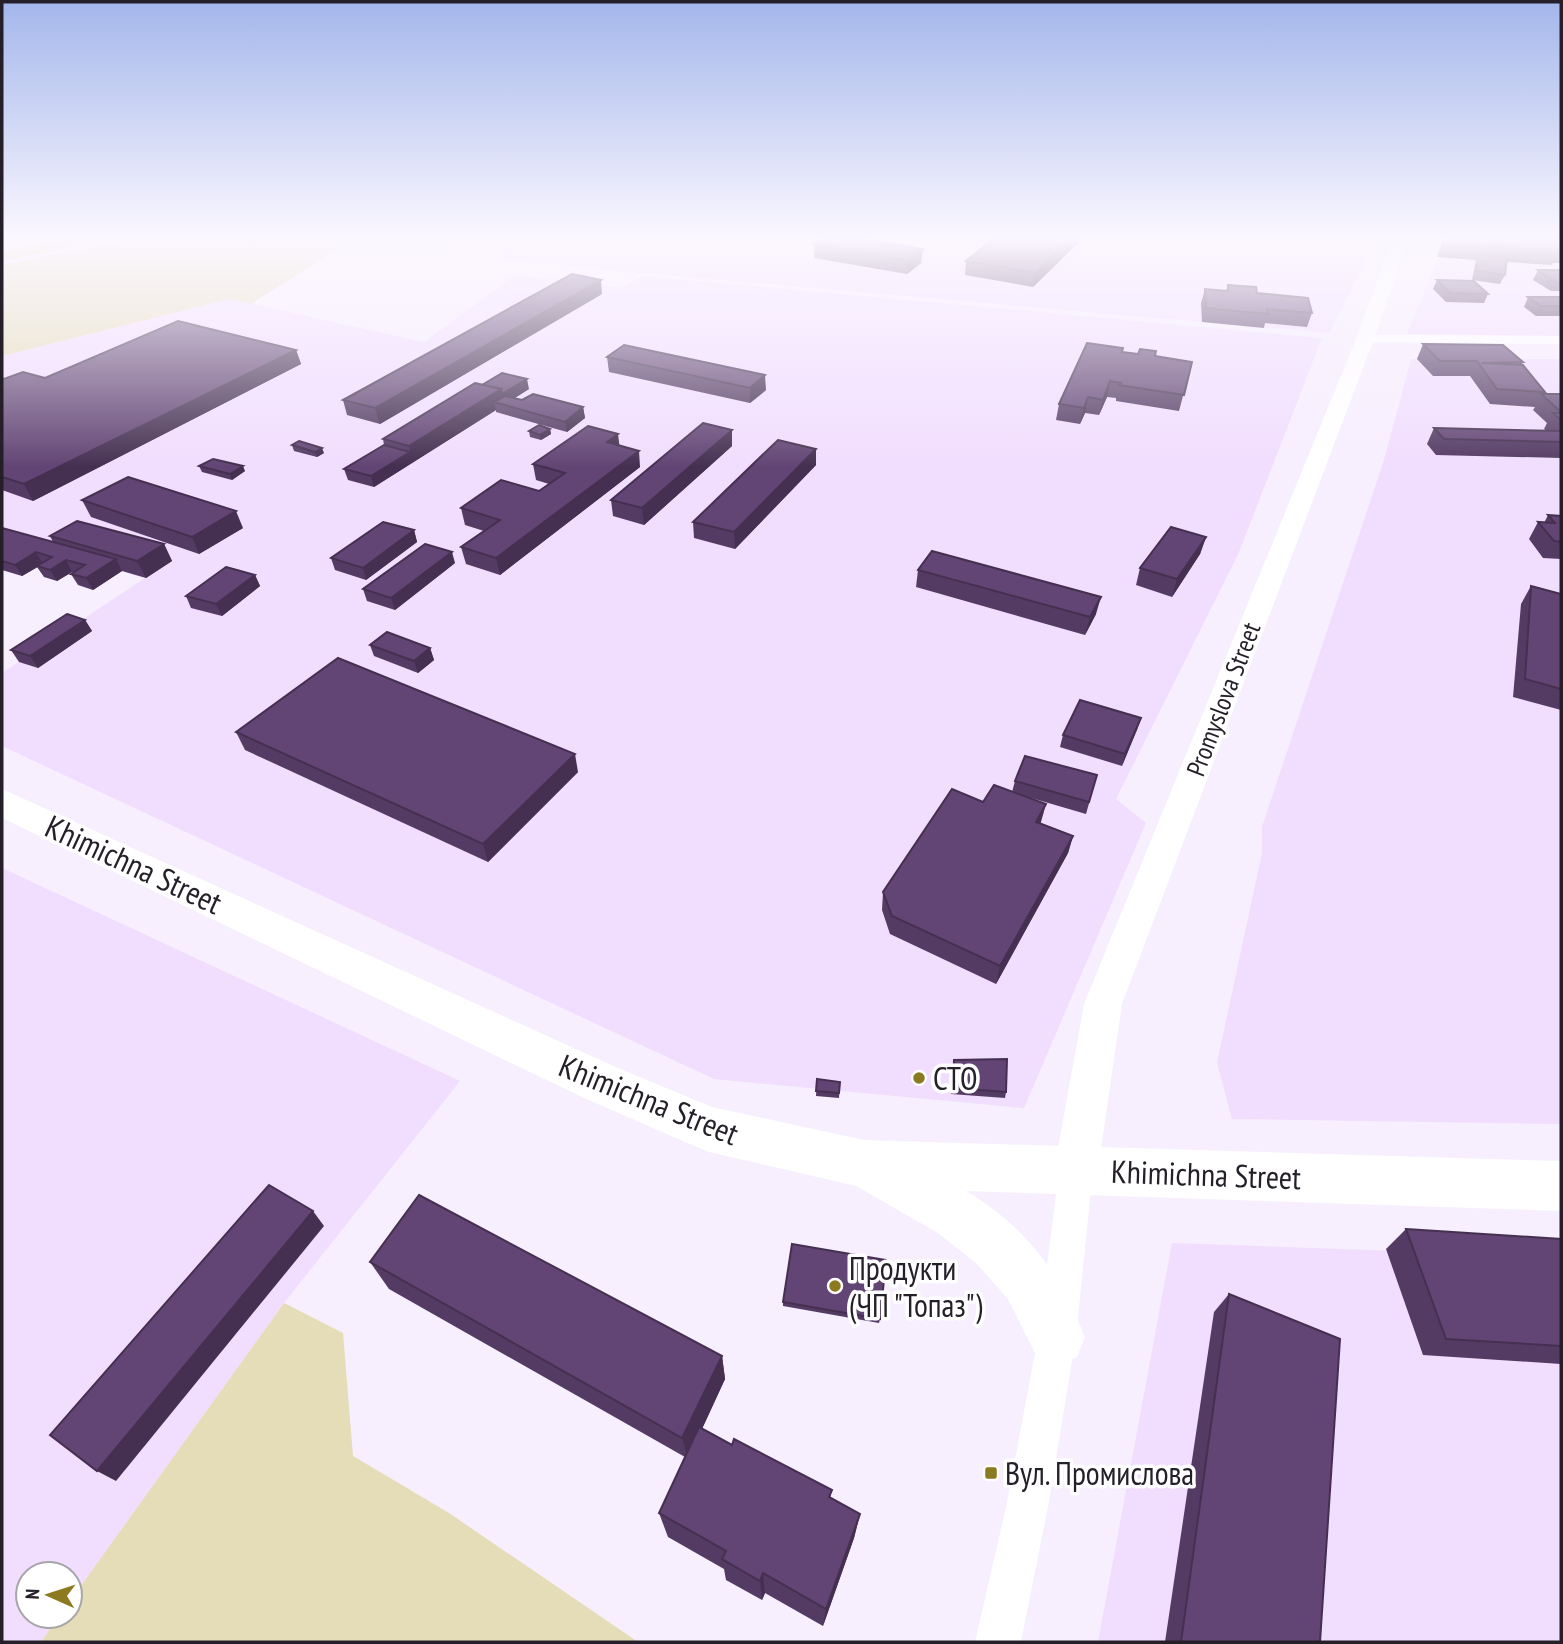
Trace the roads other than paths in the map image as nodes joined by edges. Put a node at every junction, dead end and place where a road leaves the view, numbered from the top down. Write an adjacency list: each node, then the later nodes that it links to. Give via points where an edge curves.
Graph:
1 (1374, 314): 2 (street, Promyslova Street)
2 (1365, 339): 3 (street); 6 (street, Promyslova Street, via 1103,1004)
3 (1561, 340)
4 (2, 802): 5 (main road, Khimichna Street, via 588,1077 709,1129)
5 (864, 1164): 6 (main road, Khimichna Street); 8 (main road, via 962,1216 996,1243 1027,1281)
6 (1076, 1170): 7 (main road, Khimichna Street); 8 (street)
7 (1561, 1186)
8 (1057, 1337): 9 (street)
9 (998, 1642)

